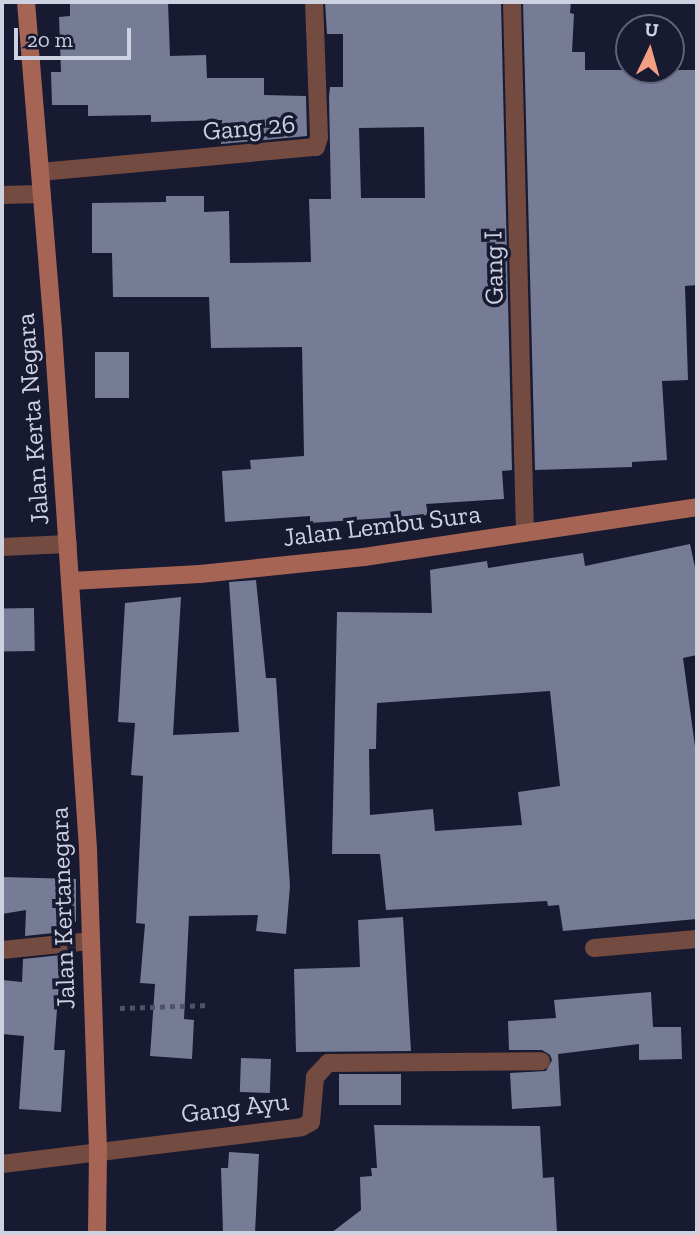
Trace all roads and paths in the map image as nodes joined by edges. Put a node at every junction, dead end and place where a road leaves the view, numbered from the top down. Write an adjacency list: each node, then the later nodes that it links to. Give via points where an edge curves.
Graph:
1 (26, 2): 4 (street, Jalan Kerta Negara)
2 (314, 2): 4 (street, Gang 26, via 316,147)
3 (512, 2): 8 (street, Gang I)
4 (40, 172): 5 (street, Jalan Kerta Negara)
5 (42, 194): 6 (street); 9 (street, Jalan Kerta Negara)
6 (2, 195)
7 (697, 507): 8 (street, Jalan Lembu Sura)
8 (525, 533): 11 (street, Jalan Lembu Sura, via 228,572)
9 (68, 544): 10 (street); 11 (street, Jalan Kerta Negara)
10 (2, 547)
11 (71, 581): 13 (street, Jalan Kertanegara)
12 (697, 939): 14 (street)
13 (90, 940): 15 (street); 17 (street, Jalan Kertanegara)
14 (594, 948)
15 (2, 950)
16 (210, 1005): 17 (path)
17 (94, 1009): 19 (street, Jalan Kertanegara)
18 (541, 1061): 19 (street, Gang Ayu, via 328,1063 315,1077 313,1114 303,1128)
19 (98, 1150): 20 (street, Gang Ayu); 21 (street, Jalan Kertanegara)
20 (2, 1164)
21 (97, 1233)

